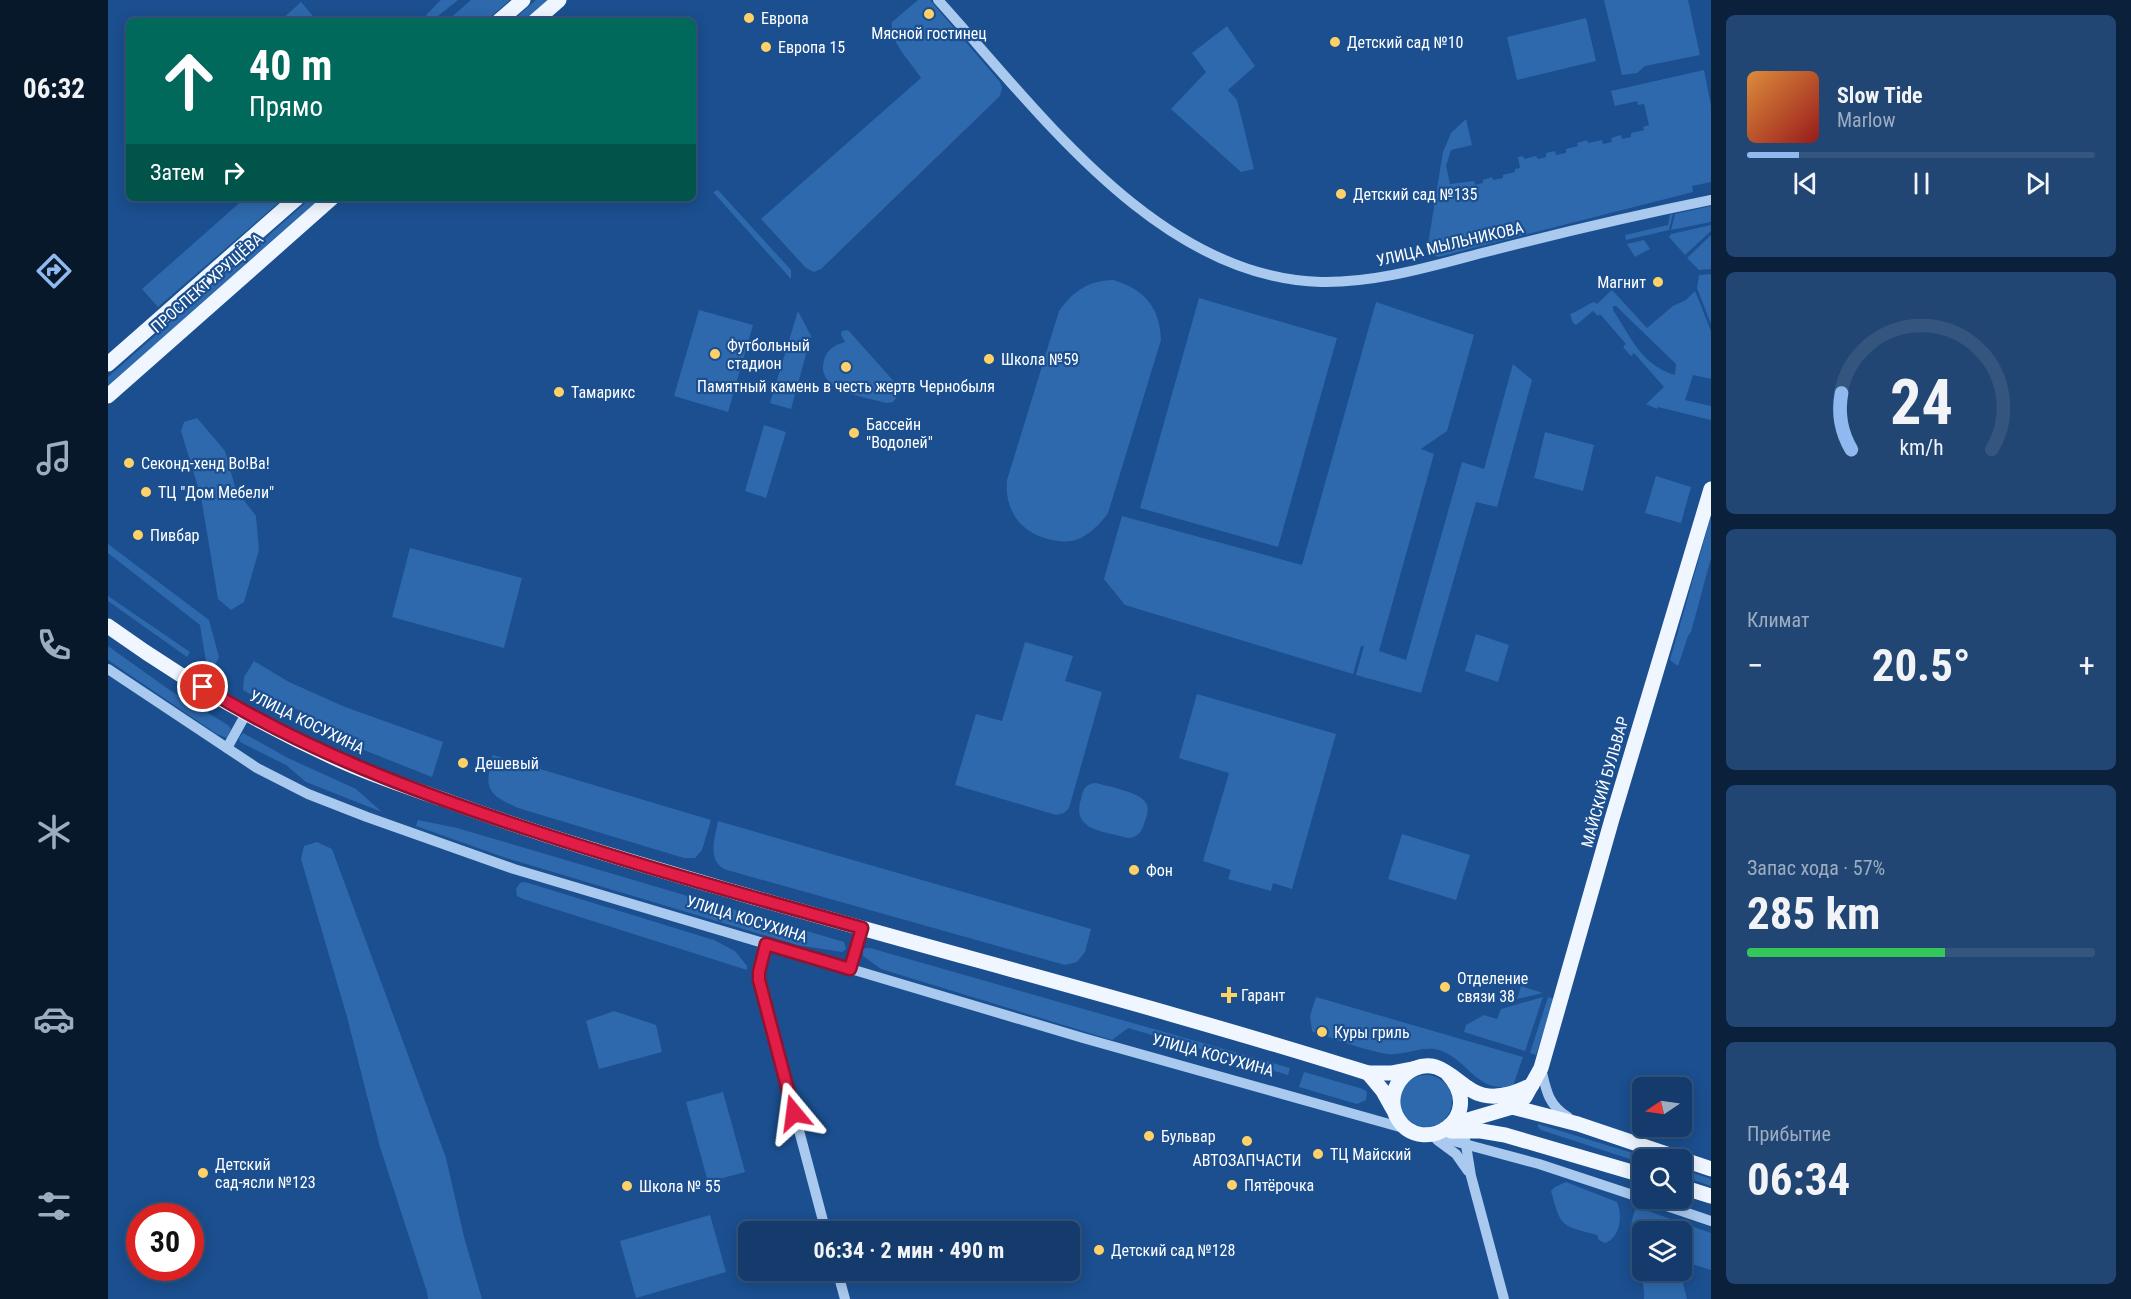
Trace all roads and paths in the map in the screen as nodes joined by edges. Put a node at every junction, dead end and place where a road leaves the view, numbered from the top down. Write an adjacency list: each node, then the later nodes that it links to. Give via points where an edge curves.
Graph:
1 (523, 0): 4 (main road)
2 (559, 0): 5 (main road)
3 (938, 0): 6 (street, УЛИЦА МЫЛЬНИКОВА, via 1069,147 1128,200 1200,247 1264,275 1323,282 1380,277)
4 (503, 18)
5 (538, 18)
6 (1711, 200)
7 (294, 201): 9 (main road, ПРОСПЕКТ ХРУЩЁВА)
8 (329, 201): 10 (main road, ПРОСПЕКТ ХРУЩЁВА)
9 (108, 364)
10 (108, 396)
11 (1711, 489): 19 (main road, МАЙСКИЙ БУЛЬВАР)
12 (108, 626): 14 (main road, УЛИЦА КОСУХИНА)
13 (108, 669): 15 (street, УЛИЦА КОСУХИНА)
14 (247, 712): 15 (street); 16 (main road, УЛИЦА КОСУХИНА, via 343,762 472,810 589,849)
15 (227, 748): 17 (street, УЛИЦА КОСУХИНА, via 308,794 367,817 514,869)
16 (862, 928): 18 (street); 21 (main road, УЛИЦА КОСУХИНА)
17 (766, 944): 18 (street, УЛИЦА КОСУХИНА); 36 (street, via 759,980)
18 (850, 969): 28 (street, УЛИЦА КОСУХИНА, via 1083,1038)
19 (1541, 1068): 23 (main road, МАЙСКИЙ БУЛЬВАР); 27 (street, via 1547,1094 1556,1110)
20 (1412, 1069): 21 (main road, УЛИЦА КОСУХИНА); 22 (main road, УЛИЦА КОСУХИНА, via 1435,1067); 26 (main road, via 1395,1086)
21 (1368, 1072): 26 (main road)
22 (1447, 1073): 24 (main road); 28 (main road, via 1456,1082 1461,1104 1458,1115)
23 (1532, 1085): 24 (main road, via 1516,1093); 25 (main road, МАЙСКИЙ БУЛЬВАР)
24 (1484, 1095): 25 (main road)
25 (1512, 1107): 27 (main road); 28 (main road)
26 (1394, 1110): 28 (main road, via 1399,1121)
27 (1578, 1124): 29 (main road)
28 (1443, 1132): 30 (main road, via 1504,1135); 31 (street); 31 (street, via 1437,1140 1456,1154); 33 (street, via 1483,1149)
29 (1711, 1169)
30 (1632, 1172)
31 (1471, 1176): 40 (street)
32 (1692, 1190): 34 (main road)
33 (1632, 1194)
34 (1711, 1196)
35 (1676, 1209): 37 (street)
36 (823, 1221)
37 (1711, 1221)
38 (840, 1281): 39 (street)
39 (845, 1299)
40 (1504, 1299)

